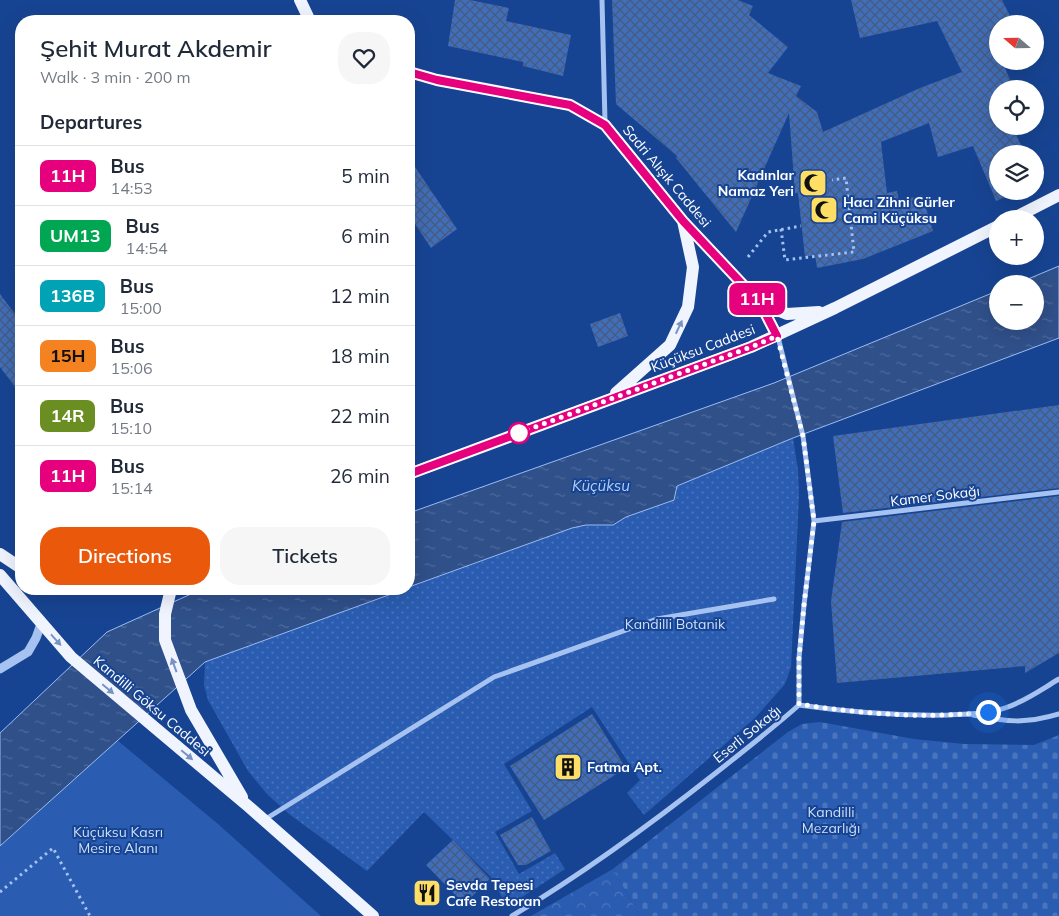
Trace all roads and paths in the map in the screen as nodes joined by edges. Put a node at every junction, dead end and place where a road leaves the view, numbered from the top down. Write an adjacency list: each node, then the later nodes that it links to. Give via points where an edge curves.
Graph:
1 (300, 0): 3 (main road)
2 (602, 0): 5 (street)
3 (307, 15)
4 (415, 74): 5 (main road, Sadri Alışık Caddesi, via 570,105)
5 (605, 125): 9 (main road, Sadri Alışık Caddesi)
6 (832, 180): 11 (path, via 846,178 854,252 785,260)
7 (1059, 195): 8 (main road)
8 (1030, 210)
9 (683, 221): 14 (main road, Sadri Alışık Caddesi); 17 (main road, one-way to 9, via 670,345 688,306 693,267)
10 (802, 226): 11 (path)
11 (781, 229): 13 (path, via 768,232)
12 (989, 230): 15 (main road, Küçüksu Caddesi)
13 (748, 257)
14 (760, 303): 15 (main road, via 788,314); 16 (main road, Sadri Alışık Caddesi)
15 (826, 312): 16 (main road, Küçüksu Caddesi)
16 (777, 336): 17 (main road, Küçüksu Caddesi); 20 (street, via 803,436)
17 (609, 399): 18 (main road, Küçüksu Caddesi)
18 (415, 472)
19 (1059, 492): 20 (street, Kamer Sokağı)
20 (814, 521): 31 (street, via 799,658)
21 (0, 554): 22 (main road)
22 (15, 564)
23 (0, 575): 24 (main road, Kandilli Göksu Caddesi)
24 (15, 593)
25 (17, 595): 28 (main road, Kandilli Göksu Caddesi)
26 (170, 595): 34 (main road, Kandilli Göksu Caddesi, one-way to 26, via 191,710 165,640 165,614)
27 (774, 599): 35 (street, via 657,619 494,677)
28 (41, 624): 29 (street, via 28,652); 34 (main road, Kandilli Göksu Caddesi, one-way to 34, via 71,657)
29 (0, 669)
30 (1059, 679): 32 (street, Eserli Sokağı, via 1006,708)
31 (799, 704): 32 (street, Eserli Sokağı, via 883,714); 39 (street, Eserli Sokağı, via 659,818 585,871)
32 (970, 714): 33 (street, via 1020,722)
33 (1059, 714)
34 (248, 806): 35 (main road, Kandilli Göksu Caddesi)
35 (264, 820): 38 (main road, Kandilli Göksu Caddesi)
36 (0, 892): 37 (path, via 53,848)
37 (90, 916)
38 (373, 916)
39 (512, 916)

